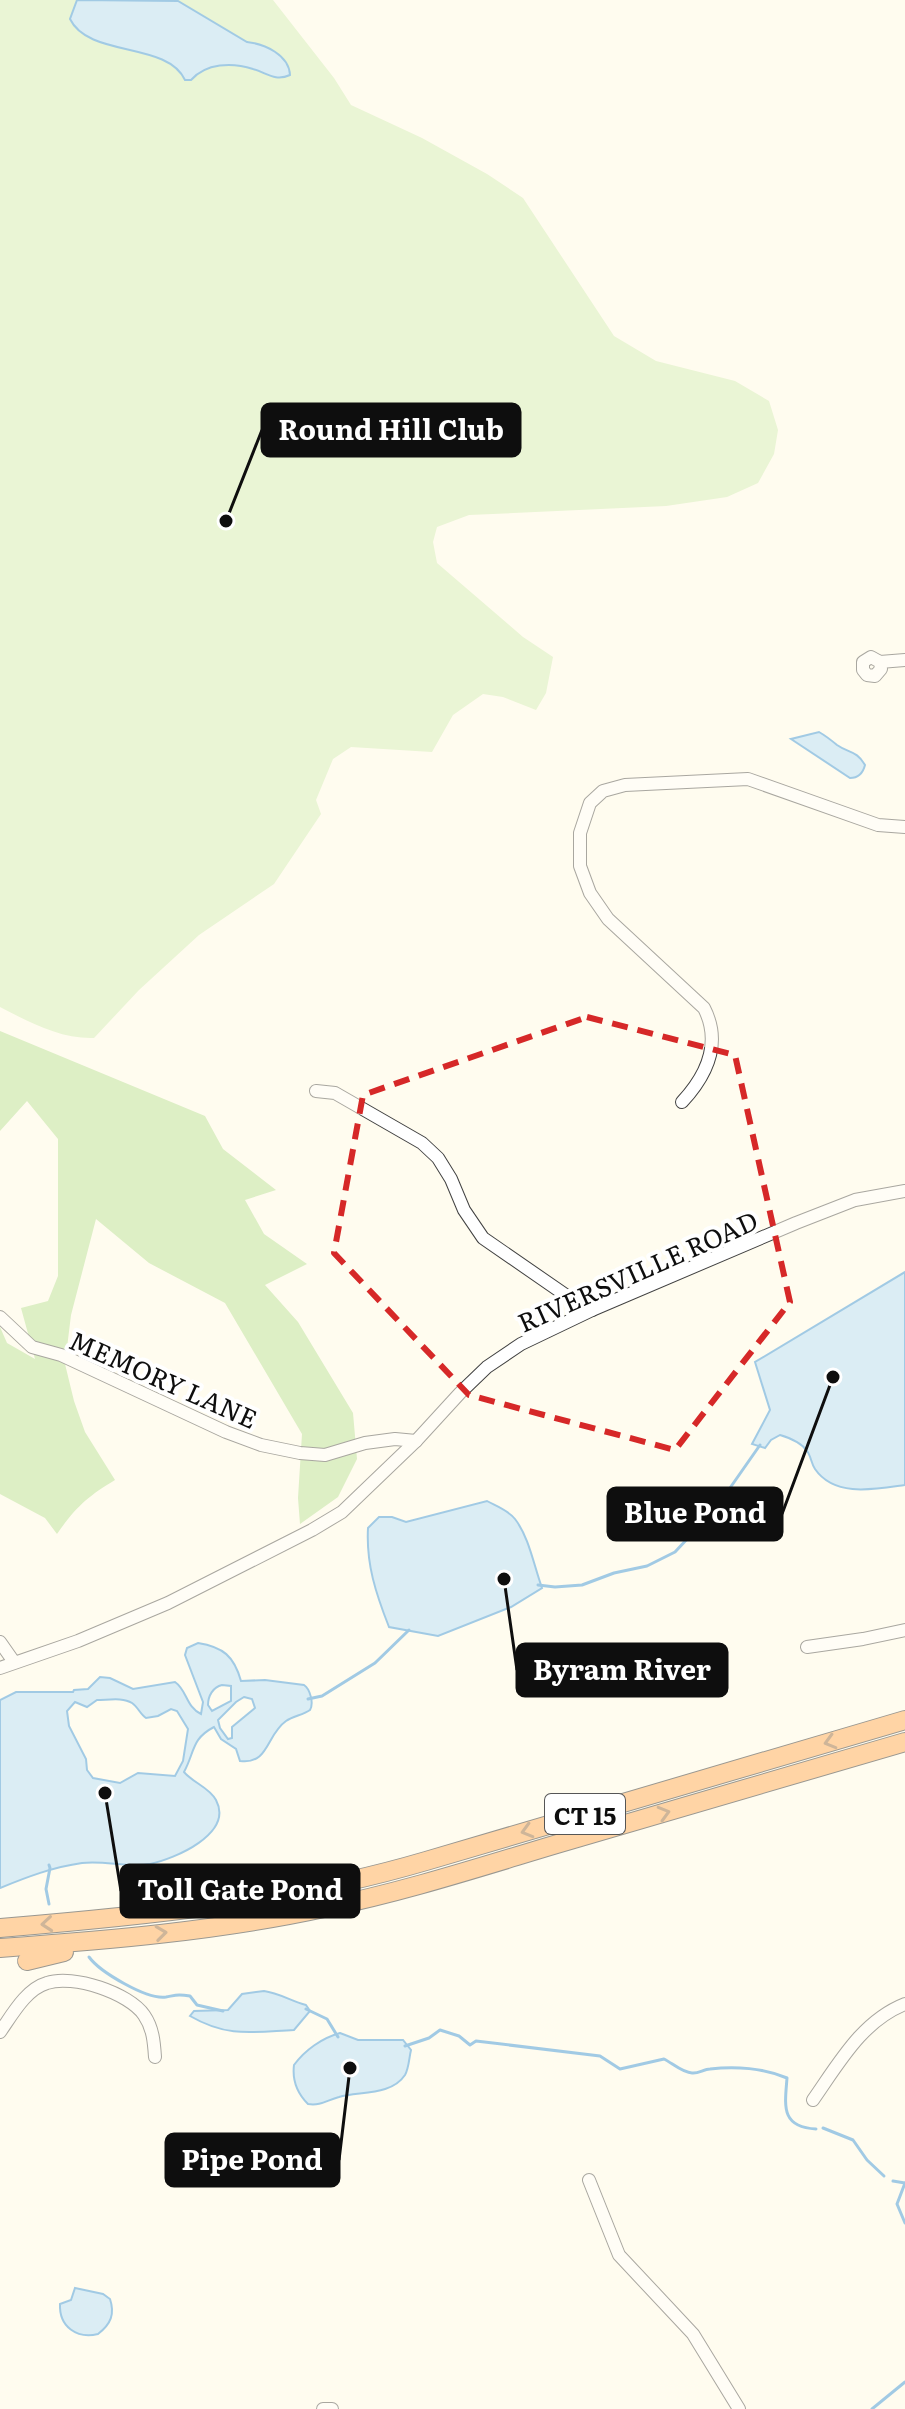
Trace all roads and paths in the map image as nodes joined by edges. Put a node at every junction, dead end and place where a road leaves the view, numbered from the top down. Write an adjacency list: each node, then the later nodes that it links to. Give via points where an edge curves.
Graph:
1 (905, 660): 2 (street)
2 (880, 662)
3 (905, 827): 5 (street, via 878,825 748,779 625,785 603,791 590,803 580,833 580,866 590,893 608,919 708,1017 712,1052 705,1073)
4 (316, 1091): 7 (street, via 335,1093 422,1143 438,1158 483,1238)
5 (682, 1102)
6 (905, 1191): 7 (street, RIVERSVILLE ROAD, via 855,1200)
7 (592, 1310): 9 (street, RIVERSVILLE ROAD, via 487,1367)
8 (0, 1317): 9 (street, MEMORY LANE, via 32,1347 61,1355 261,1445 325,1455 365,1443)
9 (416, 1441): 13 (street, RIVERSVILLE ROAD, via 342,1512 312,1530 168,1603)
10 (905, 1630): 12 (street)
11 (0, 1642): 13 (street)
12 (807, 1647)
13 (14, 1662): 14 (street, RIVERSVILLE ROAD)
14 (0, 1668)
15 (905, 1720): 17 (highway, CT 15, one-way to 17, via 337,1885 190,1910)
16 (905, 1742): 18 (highway, CT 15, one-way to 16, via 272,1918 361,1900)
17 (0, 1928)
18 (124, 1937): 19 (highway, CT 15); 20 (highway)
19 (0, 1948)
20 (27, 1961)
21 (905, 2004): 24 (street, via 872,2022)
22 (0, 2032): 23 (street, via 27,1996 47,1983 72,1981 133,2002 153,2033)
23 (155, 2057)
24 (813, 2100)
25 (589, 2180): 28 (street, via 619,2255 693,2334)
26 (323, 2409): 27 (street)
27 (332, 2409)
28 (739, 2409)

